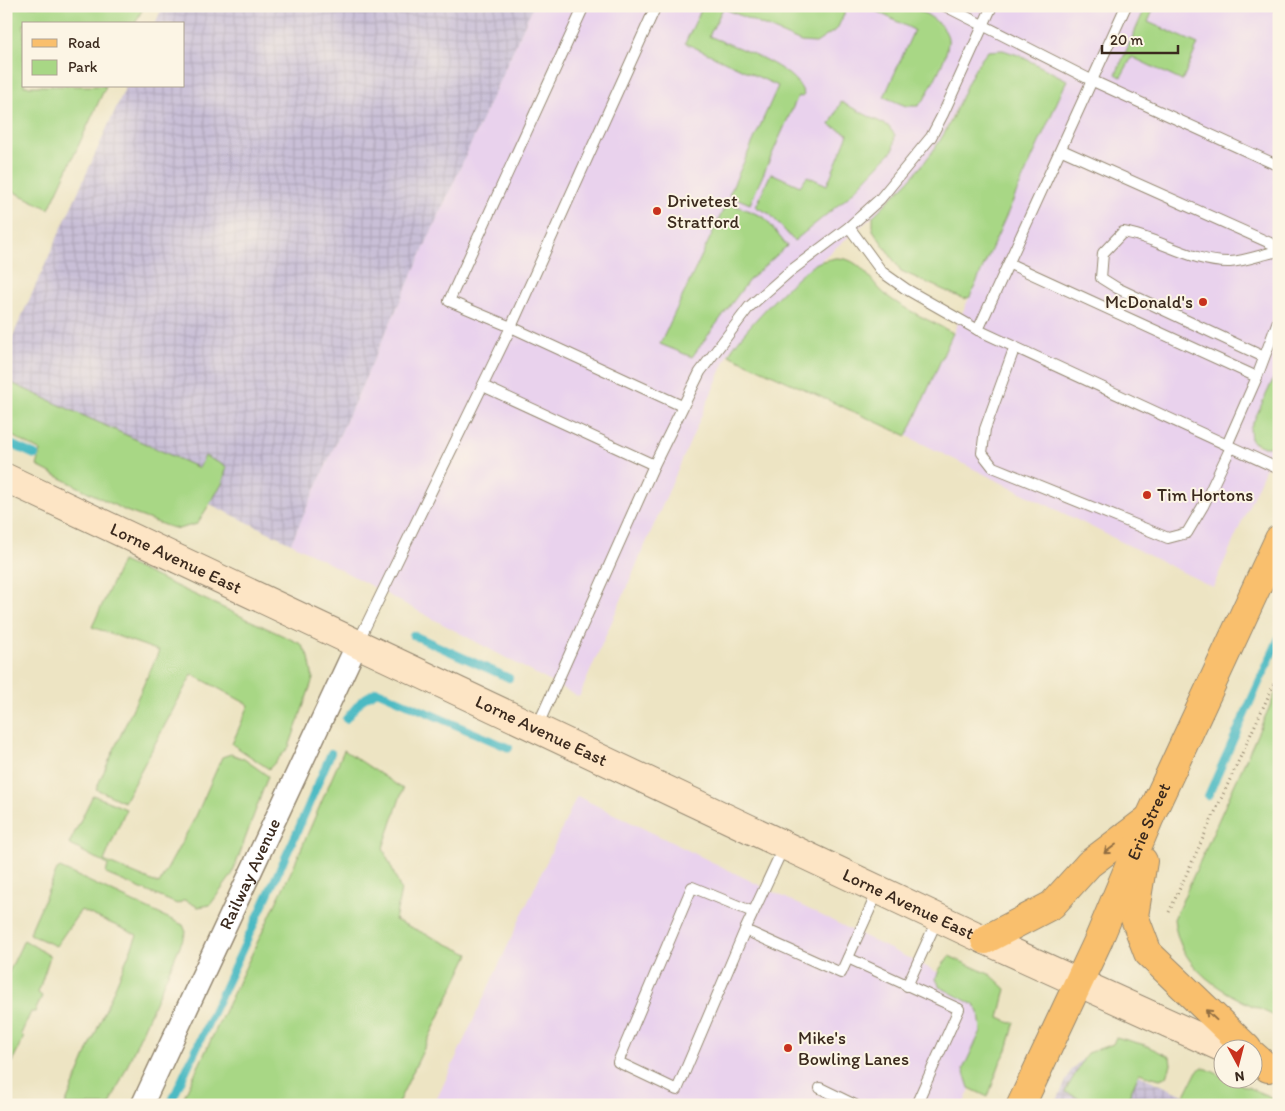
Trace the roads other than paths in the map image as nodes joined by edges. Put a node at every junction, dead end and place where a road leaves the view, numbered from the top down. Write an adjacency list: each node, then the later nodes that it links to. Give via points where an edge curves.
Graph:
1 (584, 6): 14 (lane, via 449,301)
2 (656, 6): 14 (lane)
3 (945, 6): 6 (lane)
4 (992, 6): 6 (lane)
5 (1126, 6): 7 (lane)
6 (984, 24): 7 (lane); 10 (lane, via 931,136 880,199)
7 (1094, 81): 8 (lane); 9 (lane)
8 (1062, 150): 11 (lane); 12 (lane)
9 (1279, 166)
10 (849, 227): 15 (lane, via 882,272); 20 (lane, via 749,307 700,372)
11 (1279, 249): 17 (lane, via 1230,262 1201,257 1143,235 1123,232 1104,253 1101,278)
12 (1010, 264): 15 (lane); 18 (lane)
13 (1279, 318): 17 (lane)
14 (511, 327): 19 (lane); 20 (lane)
15 (978, 330): 16 (lane)
16 (1014, 349): 21 (lane); 21 (lane, via 985,429 982,454 993,467 1168,538 1187,533 1203,506)
17 (1264, 356): 18 (lane)
18 (1257, 377): 21 (lane)
19 (483, 386): 22 (lane); 26 (lane)
20 (682, 406): 22 (lane)
21 (1229, 446): 23 (lane)
22 (654, 465): 27 (lane)
23 (1279, 469)
24 (6, 478): 26 (main road, Lorne Avenue East)
25 (1279, 539): 28 (main road, Erie Street)
26 (358, 642): 27 (main road, Lorne Avenue East); 41 (street, Railway Avenue)
27 (537, 728): 29 (main road, Lorne Avenue East)
28 (1149, 820): 34 (main road, one-way to 34, via 1089,864 1052,905); 36 (main road, Erie Street); 38 (main road, one-way to 28, via 1148,953 1134,916)
29 (784, 845): 30 (main road, Lorne Avenue East); 31 (lane)
30 (879, 890): 32 (main road, Lorne Avenue East); 35 (lane)
31 (753, 912): 33 (lane); 33 (lane, via 692,887 618,1062 677,1090)
32 (938, 918): 34 (main road, Lorne Avenue East); 37 (lane)
33 (745, 930): 35 (lane, via 841,973)
34 (985, 940): 36 (main road, Lorne Avenue East)
35 (848, 958): 37 (lane)
36 (1078, 982): 39 (main road, Lorne Avenue East); 44 (main road, Erie Street)
37 (907, 986): 43 (lane, via 959,1009)
38 (1237, 1038)
39 (1212, 1043)
40 (820, 1088): 42 (lane)
41 (142, 1105)
42 (855, 1105)
43 (916, 1105)
44 (1021, 1105)

